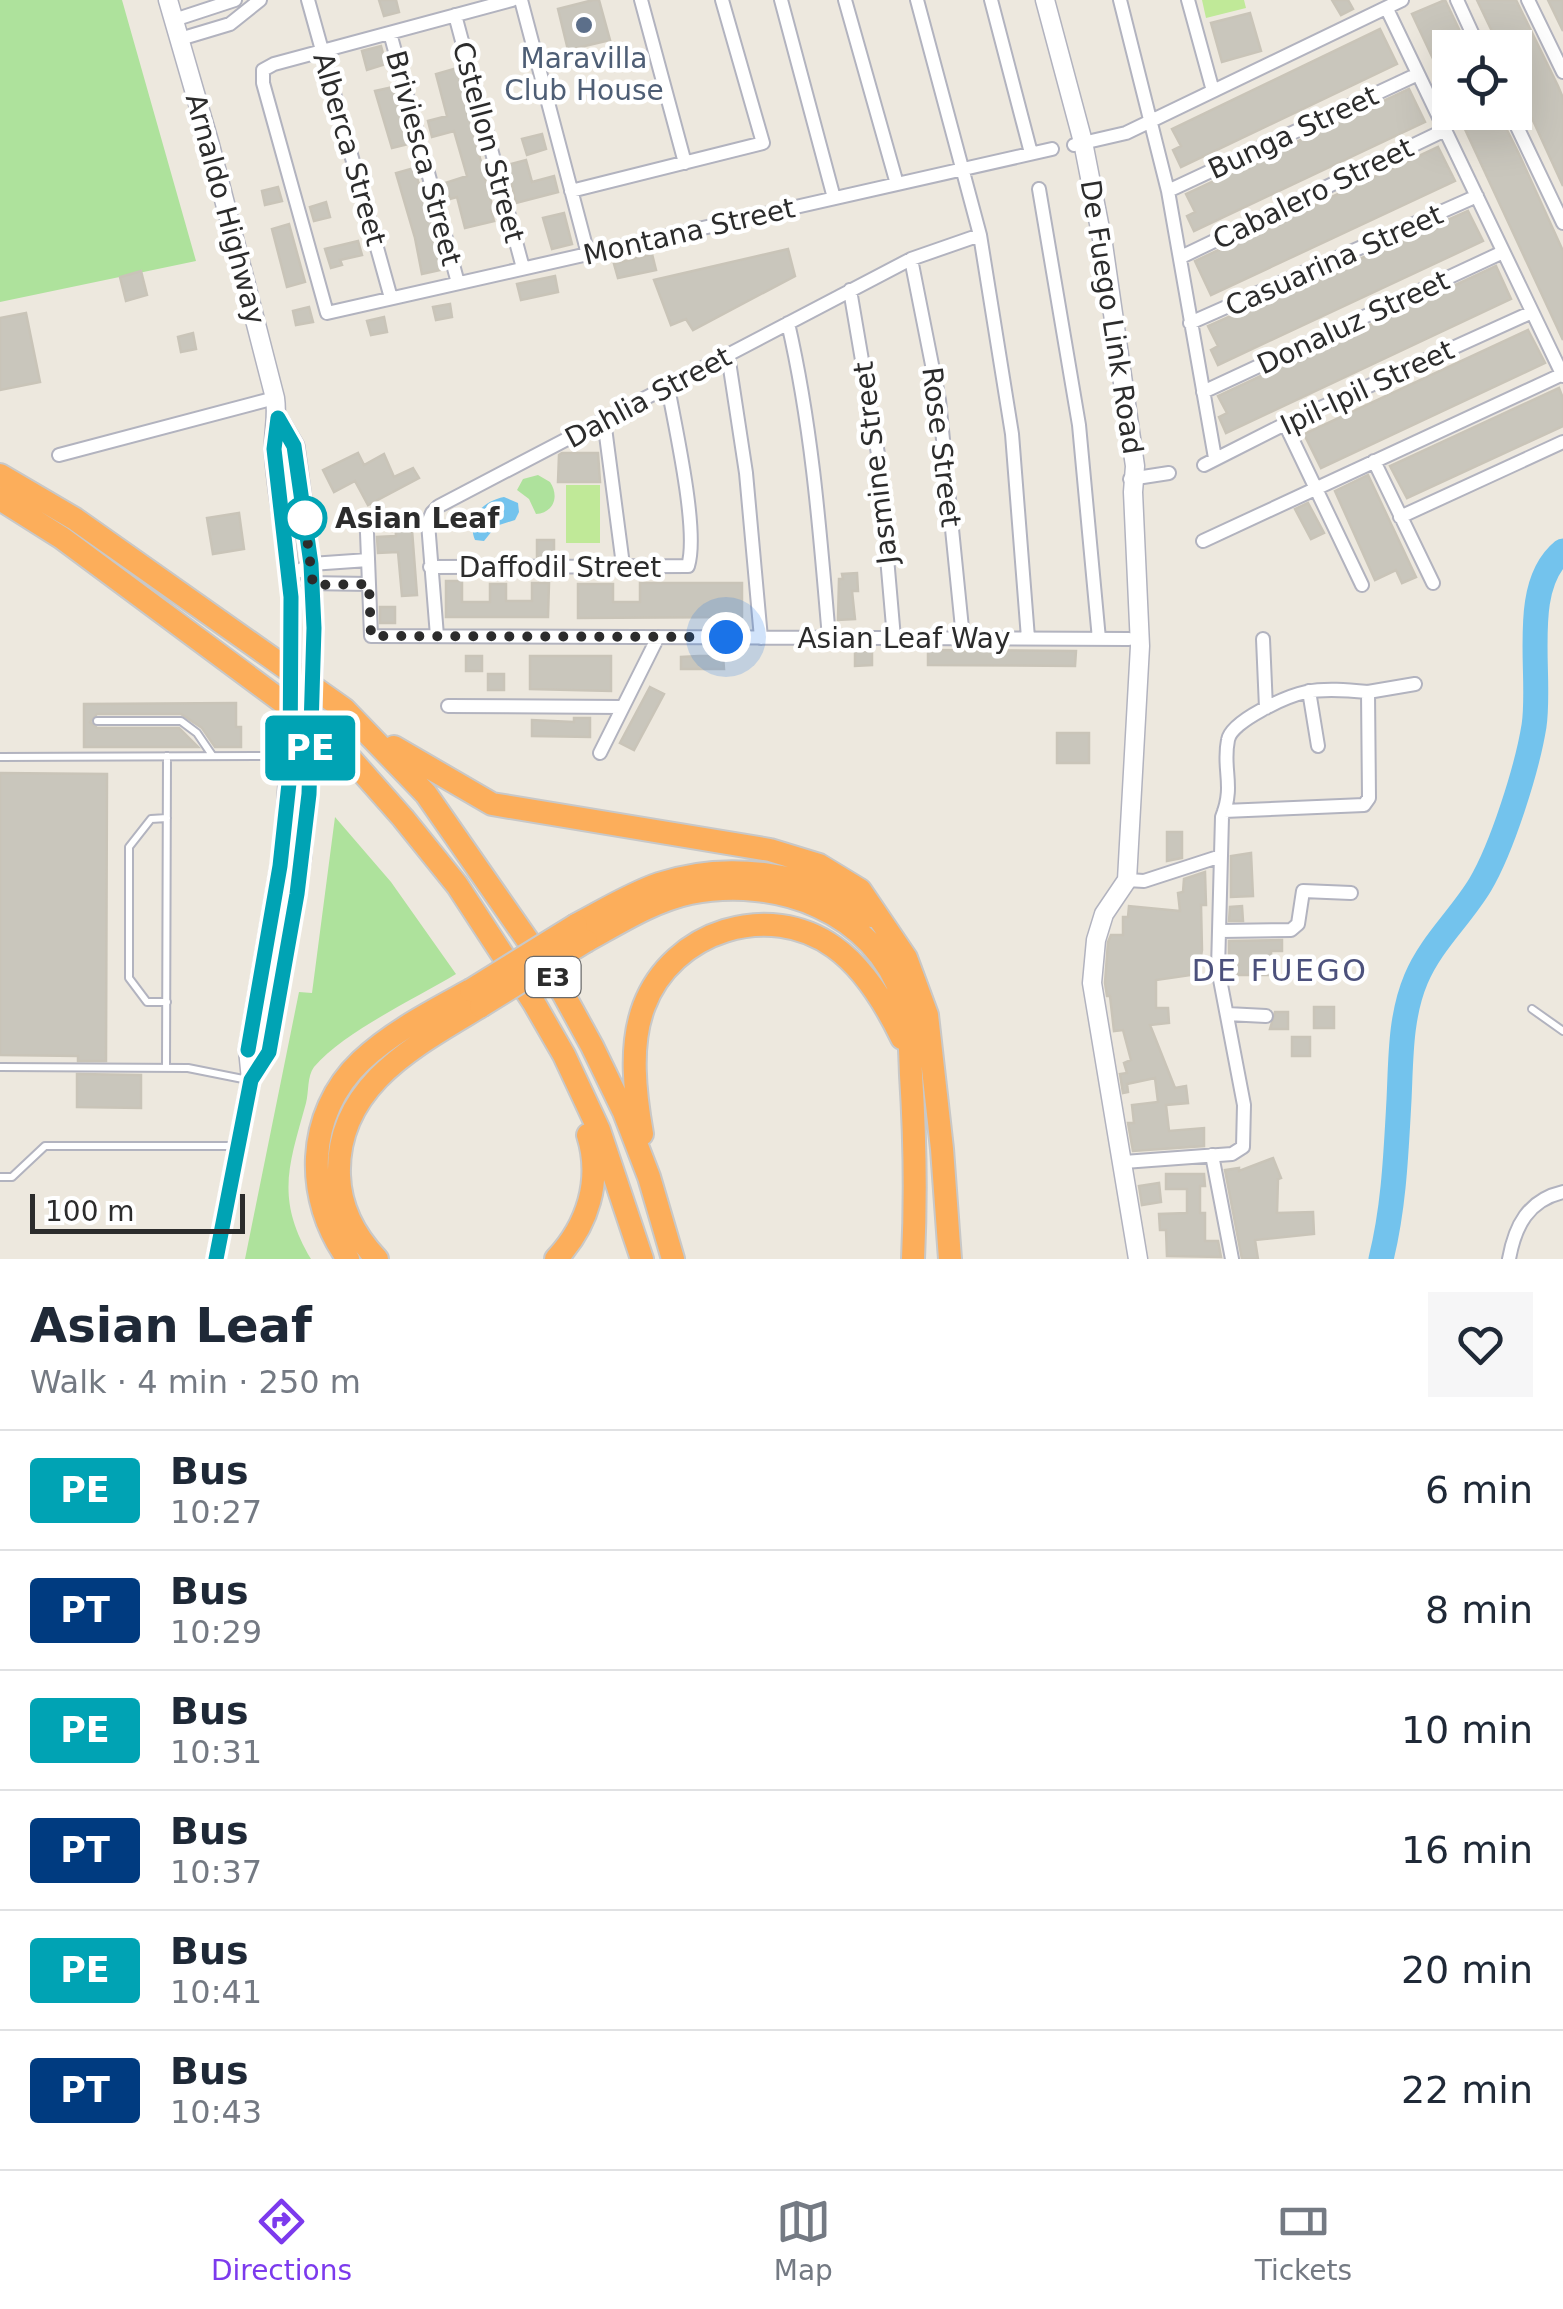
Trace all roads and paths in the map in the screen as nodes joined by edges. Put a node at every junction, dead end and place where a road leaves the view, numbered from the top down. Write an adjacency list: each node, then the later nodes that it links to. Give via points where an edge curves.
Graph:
1 (168, 0): 22 (main road, Arnaldo Highway)
2 (235, 0): 22 (street)
3 (260, 0): 25 (street, via 230,24)
4 (308, 0): 26 (street, Alberca Street)
5 (512, 0): 21 (street)
6 (521, 0): 41 (street)
7 (641, 0): 37 (street)
8 (722, 0): 37 (street, via 762,143)
9 (781, 0): 44 (street)
10 (845, 0): 39 (street)
11 (917, 0): 38 (street)
12 (990, 0): 36 (street)
13 (1033, 0): 34 (main road)
14 (1045, 0): 34 (main road)
15 (1120, 0): 31 (street)
16 (1188, 0): 29 (street)
17 (1402, 0): 20 (street)
18 (1457, 0): 23 (street)
19 (1528, 0): 27 (street)
20 (1387, 9): 28 (street); 29 (street)
21 (455, 15): 24 (street); 51 (street, Cstellon Street)
22 (174, 20): 25 (main road, Arnaldo Highway)
23 (1471, 30)
24 (390, 33): 26 (street); 52 (street, Briviesca Street)
25 (180, 38): 62 (main road, Arnaldo Highway)
26 (322, 51): 54 (street, Alberca Street); 54 (street, Montana Street, via 274,64 263,70 263,82 326,313)
27 (1563, 72)
28 (1418, 74): 30 (street); 42 (street, Bunga Street)
29 (1213, 90): 31 (street)
30 (1432, 103)
31 (1152, 120): 34 (street, via 1126,134); 42 (street)
32 (1445, 130): 43 (street); 49 (street, Cabalero Street)
33 (1519, 130): 45 (street)
34 (1078, 144): 71 (main road, De Fuego Link Road)
35 (1052, 149): 36 (street, Montana Street)
36 (1031, 154): 38 (street, Montana Street)
37 (685, 164): 41 (street)
38 (963, 169): 39 (street, Montana Street); 46 (street)
39 (896, 184): 44 (street, Montana Street)
40 (1040, 188): 93 (street, via 1079,425)
41 (571, 191): 48 (street)
42 (1168, 191): 49 (street)
43 (1477, 196): 47 (street); 57 (street, Casuarina Street)
44 (834, 198): 48 (street, Montana Street)
45 (1563, 223)
46 (980, 235): 50 (street, Dahlia Street); 92 (street, via 1012,434)
47 (1504, 252): 55 (street); 61 (street, Donaluz Street)
48 (588, 254): 51 (street, Montana Street)
49 (1181, 257): 57 (street)
50 (911, 259): 53 (street, Dahlia Street); 91 (street, Rose Street, via 938,400)
51 (523, 268): 52 (street, Montana Street)
52 (458, 283): 54 (street, Montana Street)
53 (850, 290): 56 (street, Dahlia Street); 90 (street, Jasmine Street, via 878,454)
54 (391, 298)
55 (1532, 312): 59 (street); 65 (street, Ipil-Ipil Street)
56 (788, 323): 58 (street, Dahlia Street); 89 (street, via 813,464)
57 (1190, 323): 61 (street)
58 (728, 355): 60 (street, Dahlia Street); 88 (street)
59 (1563, 375): 68 (street)
60 (668, 387): 64 (street, Dahlia Street); 79 (street, Daffodil Street, via 686,496 689,564)
61 (1203, 392): 65 (street, Ipil-Ipil Street, via 1210,462)
62 (275, 398): 63 (main road, Arnaldo Highway); 67 (street)
63 (278, 418): 78 (main road, Arnaldo Highway, via 294,446); 81 (main road, Arnaldo Highway, via 274,449)
64 (604, 420): 79 (street); 80 (street, Dahlia Street, via 439,506 428,524)
65 (1286, 424): 72 (street)
66 (1563, 442): 74 (street)
67 (60, 455)
68 (1374, 461): 72 (street); 74 (street)
69 (0, 474): 102 (highway, via 76,519)
70 (1168, 474): 71 (street)
71 (1132, 483): 113 (main road, De Fuego Link Road, via 1140,646)
72 (1316, 488): 76 (street); 84 (street)
73 (0, 500): 124 (highway, E3, via 62,538 334,740 457,885)
74 (1400, 517): 82 (street)
75 (367, 533): 77 (street, Asian Leaf Way)
76 (1203, 542)
77 (368, 560): 78 (street); 83 (street, Asian Leaf Way)
78 (311, 564): 81 (street); 85 (main road, Arnaldo Highway)
79 (623, 565): 80 (street, Daffodil Street)
80 (430, 567): 86 (street, Dahlia Street)
81 (290, 576): 85 (street); 108 (main road, Arnaldo Highway, bridge)
82 (1433, 583)
83 (369, 584): 85 (street); 86 (street, Asian Leaf Way, via 371,636)
84 (1362, 584)
85 (313, 585): 128 (main road, Arnaldo Highway, bridge, via 302,857 269,1052)
86 (437, 636): 87 (street, Asian Leaf Way)
87 (658, 637): 88 (street, Asian Leaf Way); 100 (street)
88 (761, 638): 89 (street, Asian Leaf Way)
89 (829, 638): 90 (street, Asian Leaf Way)
90 (894, 638): 91 (street, Asian Leaf Way)
91 (963, 638): 92 (street, Asian Leaf Way)
92 (1028, 638): 93 (street, Asian Leaf Way)
93 (1099, 639): 94 (street, Asian Leaf Way)
94 (1129, 639)
95 (1263, 639): 101 (street)
96 (1415, 684): 98 (street)
97 (1309, 691): 98 (street); 101 (street); 104 (street)
98 (1368, 692): 110 (street, via 1364,805)
99 (448, 706): 100 (street)
100 (624, 708): 105 (street)
101 (1266, 708): 110 (street, via 1232,728)
102 (344, 709): 117 (highway, via 406,756 492,804 749,845 819,864 860,890); 133 (highway, E3, via 426,794 558,984)
103 (96, 722): 107 (lane, via 181,722)
104 (1318, 746)
105 (600, 753)
106 (167, 756): 107 (lane); 109 (lane); 111 (lane)
107 (213, 756): 108 (lane)
108 (291, 756): 128 (main road, Arnaldo Highway, via 284,842 248,1050)
109 (0, 757)
110 (1224, 811): 112 (street)
111 (167, 818): 119 (lane); 119 (lane, via 151,819 129,847 128,978 147,1002)
112 (1222, 856): 113 (street, via 1144,881); 115 (street)
113 (1127, 880): 131 (main road, De Fuego Link Road, via 1104,914 1092,983)
114 (1351, 893): 115 (street, via 1303,890 1298,924 1290,930)
115 (1220, 931): 121 (street, via 1218,969)
116 (581, 933): 117 (highway, via 657,884 747,874 839,895); 118 (highway, bridge); 127 (highway, via 689,893 755,892 821,906 861,931 886,963 903,1000)
117 (898, 944): 142 (highway, via 929,1028)
118 (476, 998): 136 (highway, via 404,1028 348,1075 331,1103 317,1152 317,1186 325,1218); 137 (highway, via 394,1061 360,1098 347,1125 342,1200)
119 (166, 1002): 126 (lane)
120 (1532, 1009): 123 (lane)
121 (1228, 1014): 122 (street); 130 (street, via 1244,1105 1242,1147)
122 (1266, 1016)
123 (1563, 1031)
124 (564, 1055): 138 (highway, via 594,1176 582,1224); 139 (highway, E3)
125 (0, 1067): 126 (lane)
126 (166, 1068): 128 (lane)
127 (911, 1068): 133 (highway, via 890,1013 838,949 780,926 719,932 676,958 640,1018 637,1090); 141 (highway)
128 (251, 1080): 129 (main road, Arnaldo Highway)
129 (238, 1146): 132 (lane, via 45,1146 12,1177); 135 (main road, Arnaldo Highway)
130 (1212, 1155): 131 (street); 144 (street)
131 (1124, 1162): 143 (main road, De Fuego Link Road)
132 (0, 1177)
133 (650, 1177): 140 (highway, E3)
134 (1563, 1192): 145 (street, via 1540,1200 1522,1218)
135 (216, 1259)
136 (348, 1259)
137 (376, 1259)
138 (556, 1259)
139 (642, 1259)
140 (673, 1259)
141 (913, 1259)
142 (950, 1259)
143 (1138, 1259)
144 (1232, 1259)
145 (1509, 1259)

